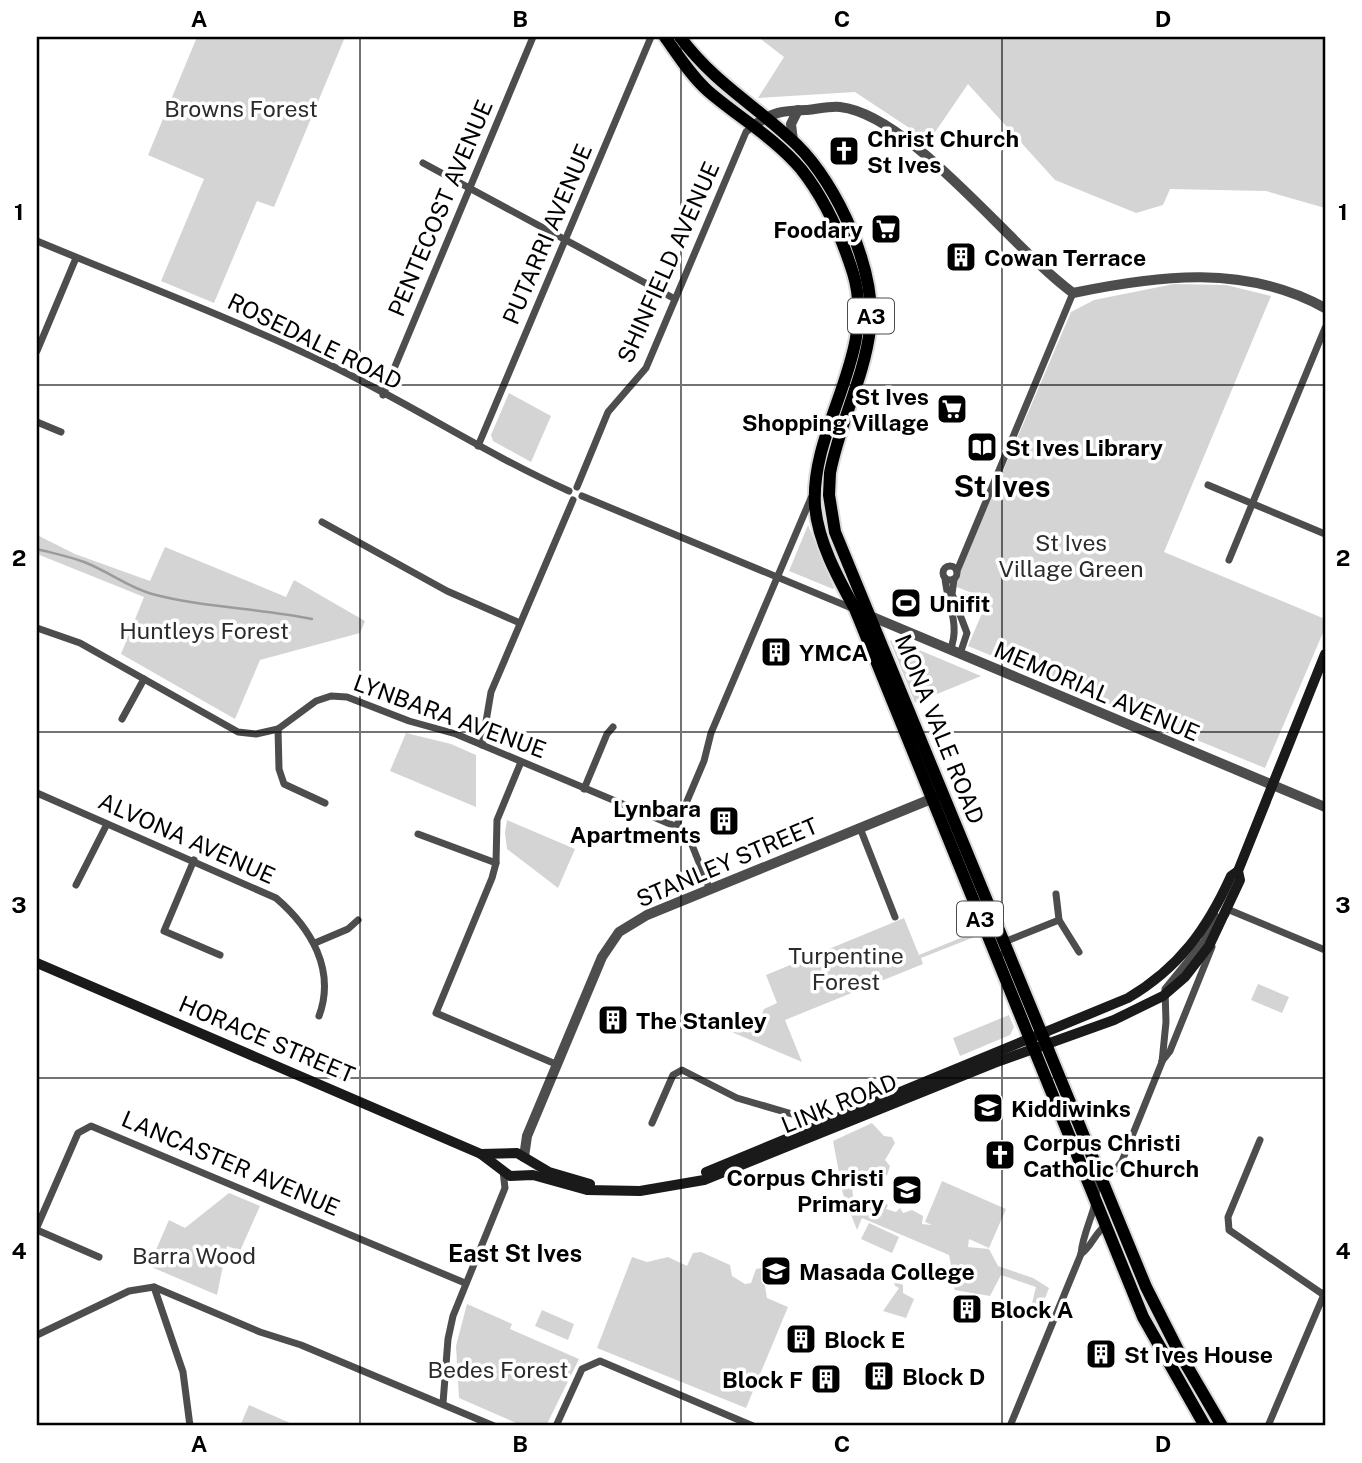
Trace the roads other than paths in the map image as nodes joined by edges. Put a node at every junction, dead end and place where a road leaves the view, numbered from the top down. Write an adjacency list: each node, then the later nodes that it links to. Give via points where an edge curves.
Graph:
1 (533, 37): 10 (street, PENTECOST AVENUE)
2 (651, 37): 11 (street, PUTARRI AVENUE)
3 (665, 37): 7 (highway, MONA VALE ROAD / A3, via 707,90)
4 (680, 37): 6 (highway, MONA VALE ROAD / A3, via 714,78)
5 (798, 110): 6 (street, via 772,112); 8 (street, via 791,124); 14 (street, via 839,107 862,113 889,129 926,155)
6 (764, 118): 7 (street); 8 (highway, MONA VALE ROAD / A3)
7 (753, 126): 15 (street, SHINFIELD AVENUE, via 746,132); 24 (highway, MONA VALE ROAD / A3, via 808,180 836,232 856,284 855,342)
8 (793, 141): 38 (highway, MONA VALE ROAD / A3, via 832,193 869,285 868,341 832,462 829,495 835,532)
9 (423, 163): 10 (street)
10 (469, 188): 11 (street); 19 (street, PENTECOST AVENUE)
11 (564, 241): 15 (street); 22 (street, PUTARRI AVENUE)
12 (37, 242): 13 (street, ROSEDALE ROAD)
13 (76, 258): 18 (street); 19 (street, ROSEDALE ROAD, via 281,342)
14 (1073, 293): 16 (street, via 1161,277 1206,276 1262,283 1302,295); 33 (street)
15 (675, 299): 25 (street, SHINFIELD AVENUE, via 646,368 608,412)
16 (1325, 308)
17 (1325, 328): 29 (street)
18 (37, 351)
19 (383, 395): 22 (street, ROSEDALE ROAD)
20 (37, 422): 21 (street)
21 (61, 432)
22 (478, 446): 26 (street, ROSEDALE ROAD)
23 (1208, 485): 29 (street)
24 (816, 486): 35 (street); 37 (highway, MONA VALE ROAD / A3, via 821,535)
25 (577, 487): 26 (street); 27 (street)
26 (569, 491): 28 (street)
27 (582, 496): 28 (street); 35 (street)
28 (573, 500): 39 (street)
29 (1252, 503): 31 (street); 32 (street)
30 (322, 522): 39 (street, via 447,591)
31 (1325, 534)
32 (1229, 560)
33 (955, 568): 34 (street, via 945,568); 36 (street)
34 (945, 578): 36 (street); 41 (street, via 946,598 957,630)
35 (777, 579): 37 (street); 56 (street, via 710,733 704,761)
36 (954, 579): 41 (street, via 952,594 967,633)
37 (855, 609): 38 (street, MEMORIAL AVENUE); 52 (highway, MONA VALE ROAD / A3)
38 (870, 616): 41 (street, MEMORIAL AVENUE); 52 (highway, MONA VALE ROAD / A3)
39 (520, 623): 47 (street, via 492,692)
40 (37, 628): 43 (street, via 80,643)
41 (955, 652): 49 (street, MEMORIAL AVENUE)
42 (1325, 654): 49 (main road)
43 (144, 679): 44 (street); 46 (street, via 238,732)
44 (122, 719)
45 (614, 727): 50 (street)
46 (278, 729): 47 (street, LYNBARA AVENUE, via 316,701 342,696); 53 (street, via 284,784)
47 (482, 745): 48 (street, LYNBARA AVENUE)
48 (521, 762): 50 (street, LYNBARA AVENUE); 60 (street, via 497,820)
49 (1272, 785): 54 (street, MEMORIAL AVENUE); 64 (main road, via 1238,871 1240,880)
50 (584, 789): 56 (street, LYNBARA AVENUE)
51 (37, 793): 55 (street, ALVONA AVENUE)
52 (937, 796): 57 (street, STANLEY STREET); 68 (highway, MONA VALE ROAD / A3); 76 (highway, MONA VALE ROAD / A3)
53 (325, 803)
54 (1325, 807)
55 (107, 824): 59 (street, ALVONA AVENUE); 61 (street)
56 (676, 827): 62 (street, via 689,839)
57 (860, 828): 62 (street, STANLEY STREET); 65 (street)
58 (418, 834): 60 (street)
59 (194, 860): 69 (street, ALVONA AVENUE, via 276,898); 72 (street, via 164,931)
60 (496, 863): 78 (street, via 436,1013)
61 (76, 885)
62 (710, 890): 78 (street, STANLEY STREET, via 635,921 612,939)
63 (1056, 894): 67 (street)
64 (1223, 907): 70 (street); 74 (main road, LINK ROAD, via 1202,957); 76 (main road, LINK ROAD, via 1158,978 1128,998); 77 (street)
65 (895, 917)
66 (358, 920): 69 (street)
67 (1059, 920): 68 (street); 71 (street)
68 (1004, 942): 76 (highway, MONA VALE ROAD / A3)
69 (315, 943): 75 (street, ALVONA AVENUE, via 324,978)
70 (1325, 950)
71 (1079, 952)
72 (220, 955)
73 (37, 963): 83 (main road, HORACE STREET)
74 (1163, 996): 76 (main road, LINK ROAD, via 1114,1020); 77 (street)
75 (319, 1016)
76 (1038, 1041): 80 (main road, LINK ROAD); 87 (main road, LINK ROAD, via 704,1180 610,1192 572,1188 533,1175); 88 (highway, MONA VALE ROAD / A3); 90 (highway, MONA VALE ROAD / A3)
77 (1162, 1062): 88 (street, via 1122,1161)
78 (558, 1065): 81 (street, STANLEY STREET)
79 (652, 1123): 80 (street, via 673,1076 682,1070 737,1098 799,1116)
80 (807, 1130): 85 (main road, LINK ROAD, via 712,1170 659,1184 586,1183 549,1172)
81 (527, 1136): 84 (street, STANLEY STREET); 85 (street, STANLEY STREET)
82 (1260, 1140): 97 (street, via 1228,1217 1229,1230)
83 (481, 1154): 84 (main road, HORACE STREET); 86 (main road, HORACE STREET)
84 (510, 1154): 85 (main road); 86 (main road, via 502,1160)
85 (526, 1158): 87 (main road, via 527,1169)
86 (503, 1170): 87 (main road); 89 (street)
87 (519, 1177): 89 (street)
88 (1100, 1177): 90 (street); 106 (highway, MONA VALE ROAD / A3, via 1163,1323)
89 (505, 1188): 95 (street)
90 (1096, 1202): 91 (highway, MONA VALE ROAD / A3); 93 (street)
91 (1105, 1225): 93 (street); 105 (highway, MONA VALE ROAD / A3, via 1143,1317)
92 (37, 1228): 94 (street); 95 (street, LANCASTER AVENUE, via 78,1133 92,1126)
93 (1081, 1254): 104 (street)
94 (99, 1257)
95 (465, 1283): 99 (street, via 447,1339)
96 (154, 1287): 98 (street, via 129,1291); 99 (street); 100 (street, via 183,1372)
97 (1325, 1293): 107 (street)
98 (37, 1335)
99 (443, 1403): 101 (street)
100 (190, 1426)
101 (494, 1426)
102 (556, 1426): 103 (street, via 582,1369 600,1361)
103 (753, 1426)
104 (1010, 1426)
105 (1205, 1426)
106 (1222, 1426)
107 (1268, 1426)

